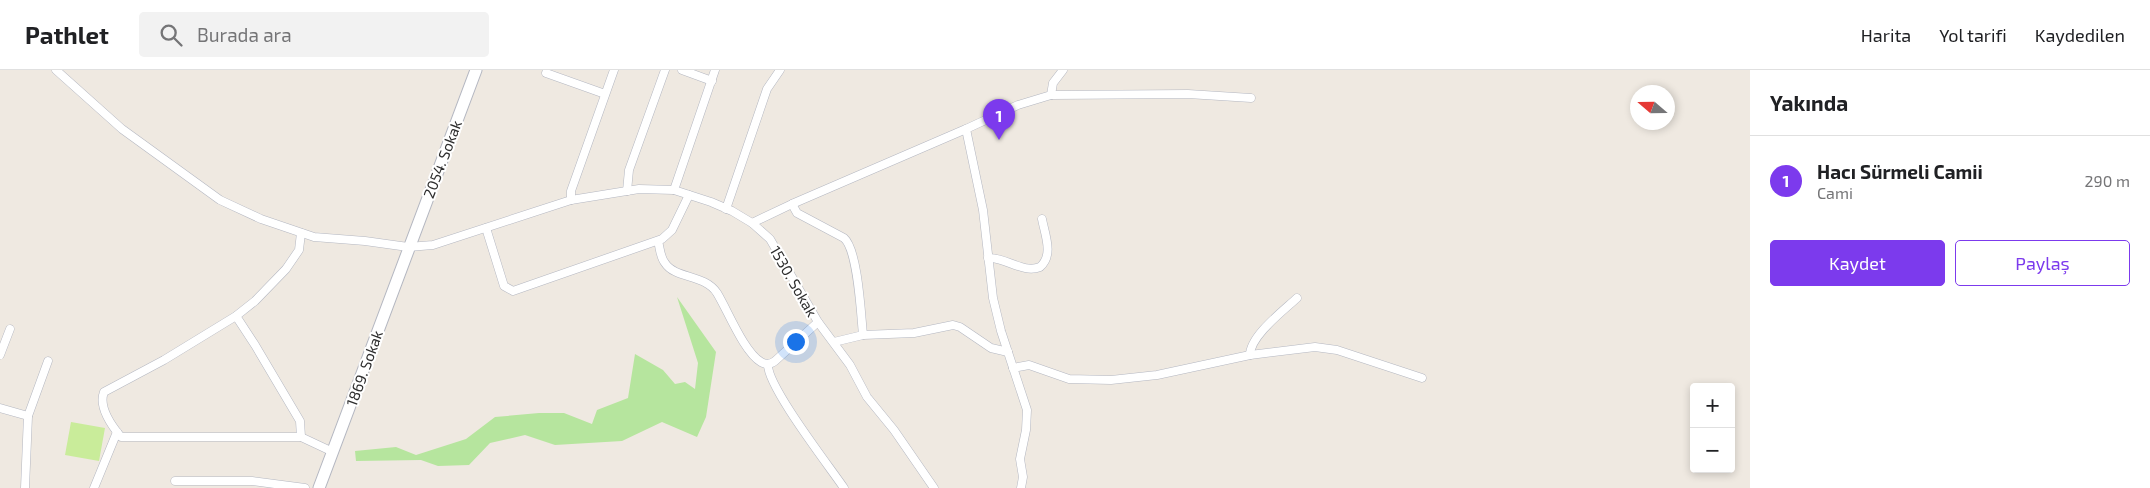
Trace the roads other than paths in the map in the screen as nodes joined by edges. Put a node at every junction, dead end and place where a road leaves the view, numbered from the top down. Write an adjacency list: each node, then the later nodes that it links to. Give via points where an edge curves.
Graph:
1 (56, 70): 24 (street, 1530. Sokak, via 122,129 220,200)
2 (476, 70): 26 (main road, 2054. Sokak)
3 (614, 70): 11 (street)
4 (665, 70): 16 (street, via 629,170)
5 (682, 70): 10 (street)
6 (715, 70): 10 (street)
7 (780, 70): 20 (street, via 767,89)
8 (1062, 70): 12 (street, via 1053,83)
9 (546, 73): 11 (street)
10 (712, 81): 15 (street)
11 (605, 94): 18 (street, via 571,191)
12 (1051, 95): 13 (street, via 1173,94); 14 (street, via 1018,105)
13 (1251, 98)
14 (966, 129): 19 (street); 27 (street, via 983,210)
15 (674, 190): 16 (street, 1530. Sokak); 17 (street, 1530. Sokak)
16 (627, 191): 18 (street, 1530. Sokak)
17 (689, 195): 20 (street, 1530. Sokak); 25 (street, via 672,230)
18 (571, 200): 23 (street, 1530. Sokak)
19 (792, 204): 22 (street); 32 (street, via 797,213 848,242 860,293)
20 (726, 209): 22 (street, 1530. Sokak)
21 (1042, 219): 27 (street, via 1048,255 1040,267 1028,269)
22 (752, 223): 30 (street, 1530. Sokak, via 770,239)
23 (486, 228): 25 (street, via 504,286 513,292); 26 (street, 1530. Sokak, via 433,246)
24 (301, 233): 26 (street, 1530. Sokak); 29 (street, via 299,250 286,269)
25 (658, 240): 38 (street, via 665,264 713,288 754,356)
26 (408, 248): 45 (main road, 1869. Sokak)
27 (988, 258): 34 (street, via 993,298)
28 (1297, 298): 36 (street, via 1252,343)
29 (236, 316): 43 (street, via 104,392 101,399 110,424); 44 (street, via 300,421)
30 (818, 322): 33 (street, 1530. Sokak); 38 (street)
31 (10, 329): 35 (street)
32 (863, 335): 33 (street); 34 (street, via 914,333 953,325 985,345)
33 (834, 342): 52 (street, 1530. Sokak, via 866,397 894,430)
34 (1008, 352): 39 (street)
35 (0, 355)
36 (1250, 355): 39 (street, via 1157,375 1111,380 1070,379 1030,365); 40 (street, via 1322,347)
37 (48, 361): 42 (street)
38 (768, 364): 51 (street, via 768,373 778,394)
39 (1013, 368): 53 (street, via 1027,410 1020,459 1023,477)
40 (1422, 378)
41 (0, 408): 42 (street)
42 (28, 416): 47 (street)
43 (117, 432): 44 (street, via 121,437); 48 (street)
44 (300, 437): 45 (street)
45 (332, 452): 50 (main road, 1869. Sokak)
46 (175, 481): 49 (street, via 252,481)
47 (25, 488)
48 (94, 488)
49 (305, 488)
50 (319, 488)
51 (844, 488)
52 (934, 488)
53 (1020, 488)

